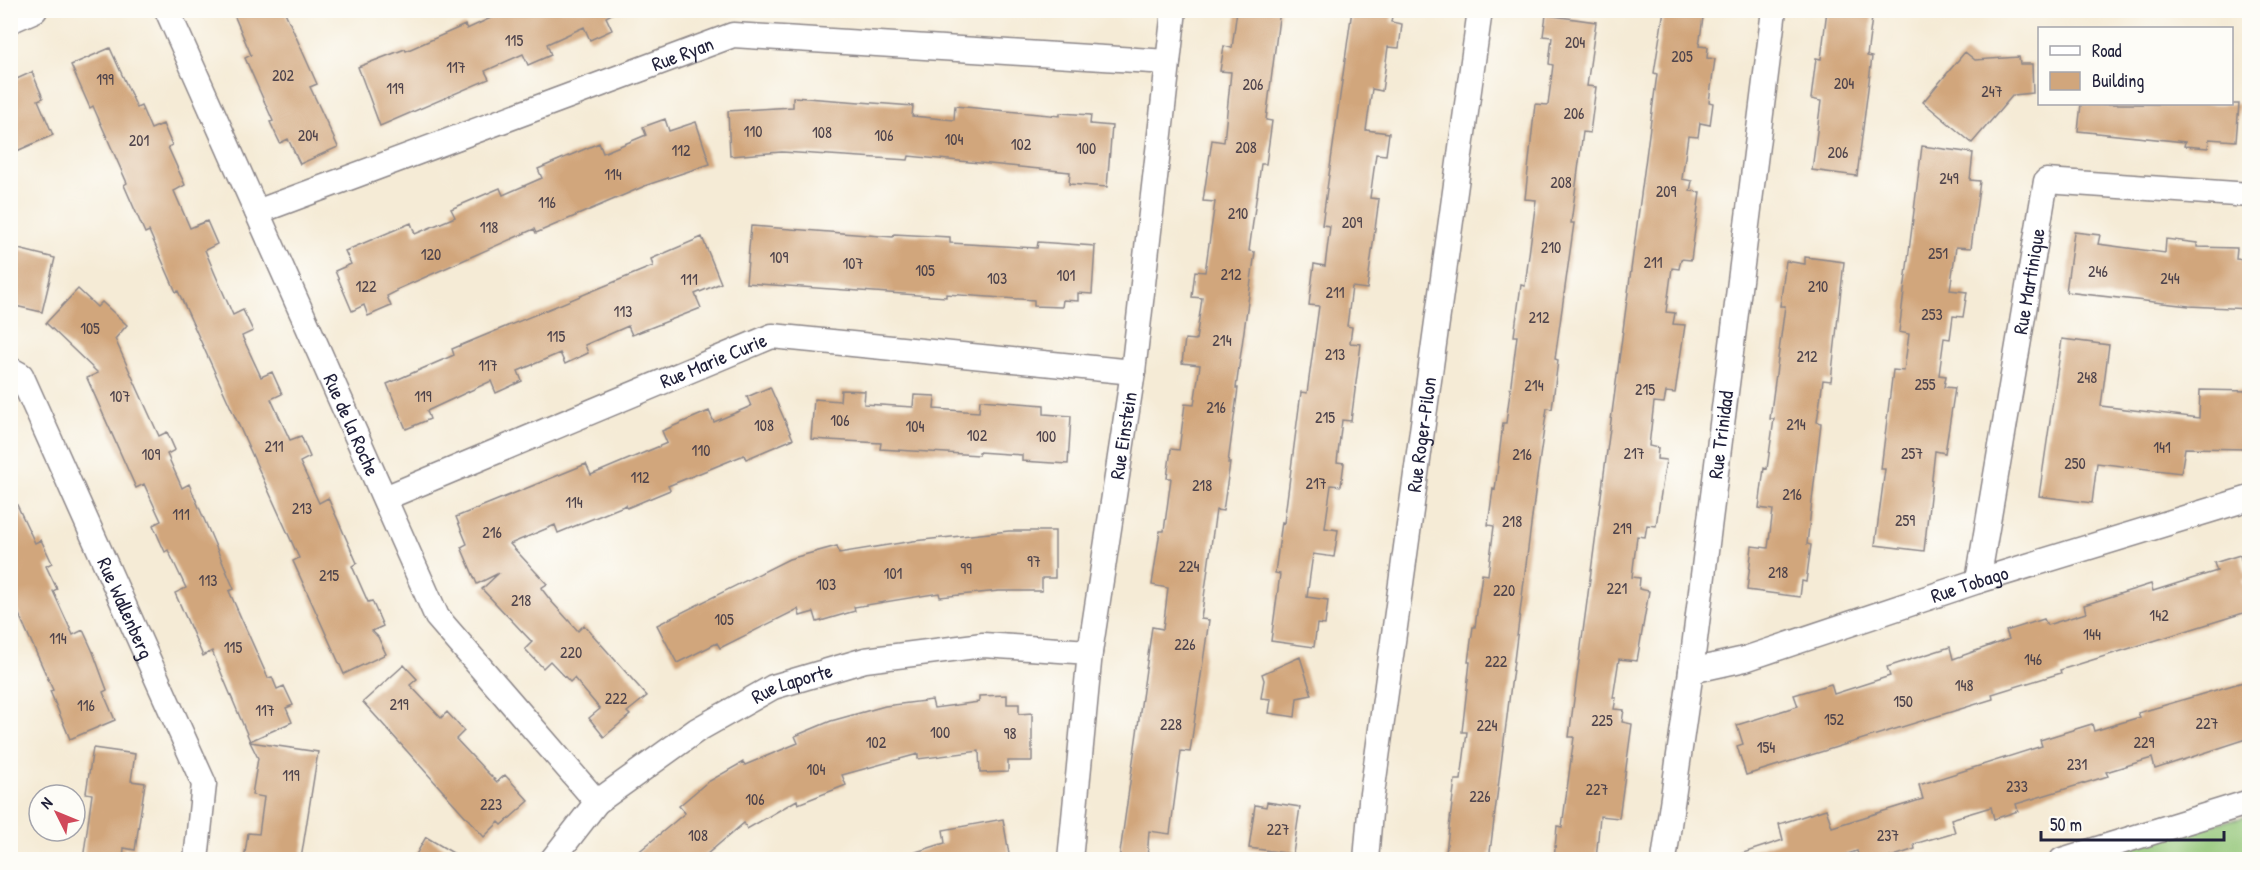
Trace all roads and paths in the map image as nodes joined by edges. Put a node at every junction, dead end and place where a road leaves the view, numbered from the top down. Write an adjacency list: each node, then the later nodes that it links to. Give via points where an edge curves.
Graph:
1 (35, 10): 6 (street)
2 (167, 10): 9 (street, Rue de la Roche)
3 (1174, 10): 7 (street, Rue Einstein)
4 (1480, 10): 23 (street, Rue Roger-Pilon)
5 (1774, 10): 16 (street, Rue Trinidad)
6 (10, 21)
7 (1168, 62): 9 (street, Rue Ryan, via 733,35); 11 (street, Rue Einstein)
8 (2250, 195): 14 (street, Rue Martinique, via 2046,181)
9 (257, 212): 12 (street, Rue de la Roche)
10 (10, 369): 20 (street, Rue Wallenberg, via 21,375 204,784)
11 (1133, 372): 12 (street, Rue Marie Curie, via 772,336); 15 (street, Rue Einstein)
12 (385, 498): 17 (street, Rue de la Roche, via 437,616)
13 (2250, 498): 14 (street, Rue Tobago)
14 (1978, 581): 16 (street, Rue Tobago, via 1745,659)
15 (1090, 652): 17 (street, Rue Laporte, via 983,645 864,660 773,687 697,730); 22 (street, Rue Einstein)
16 (1691, 671): 24 (street, Rue Trinidad)
17 (597, 802): 21 (street, Rue Laporte)
18 (2250, 802): 19 (street)
19 (2074, 858)
20 (196, 860)
21 (552, 860)
22 (1070, 860)
23 (1366, 860)
24 (1665, 860)

